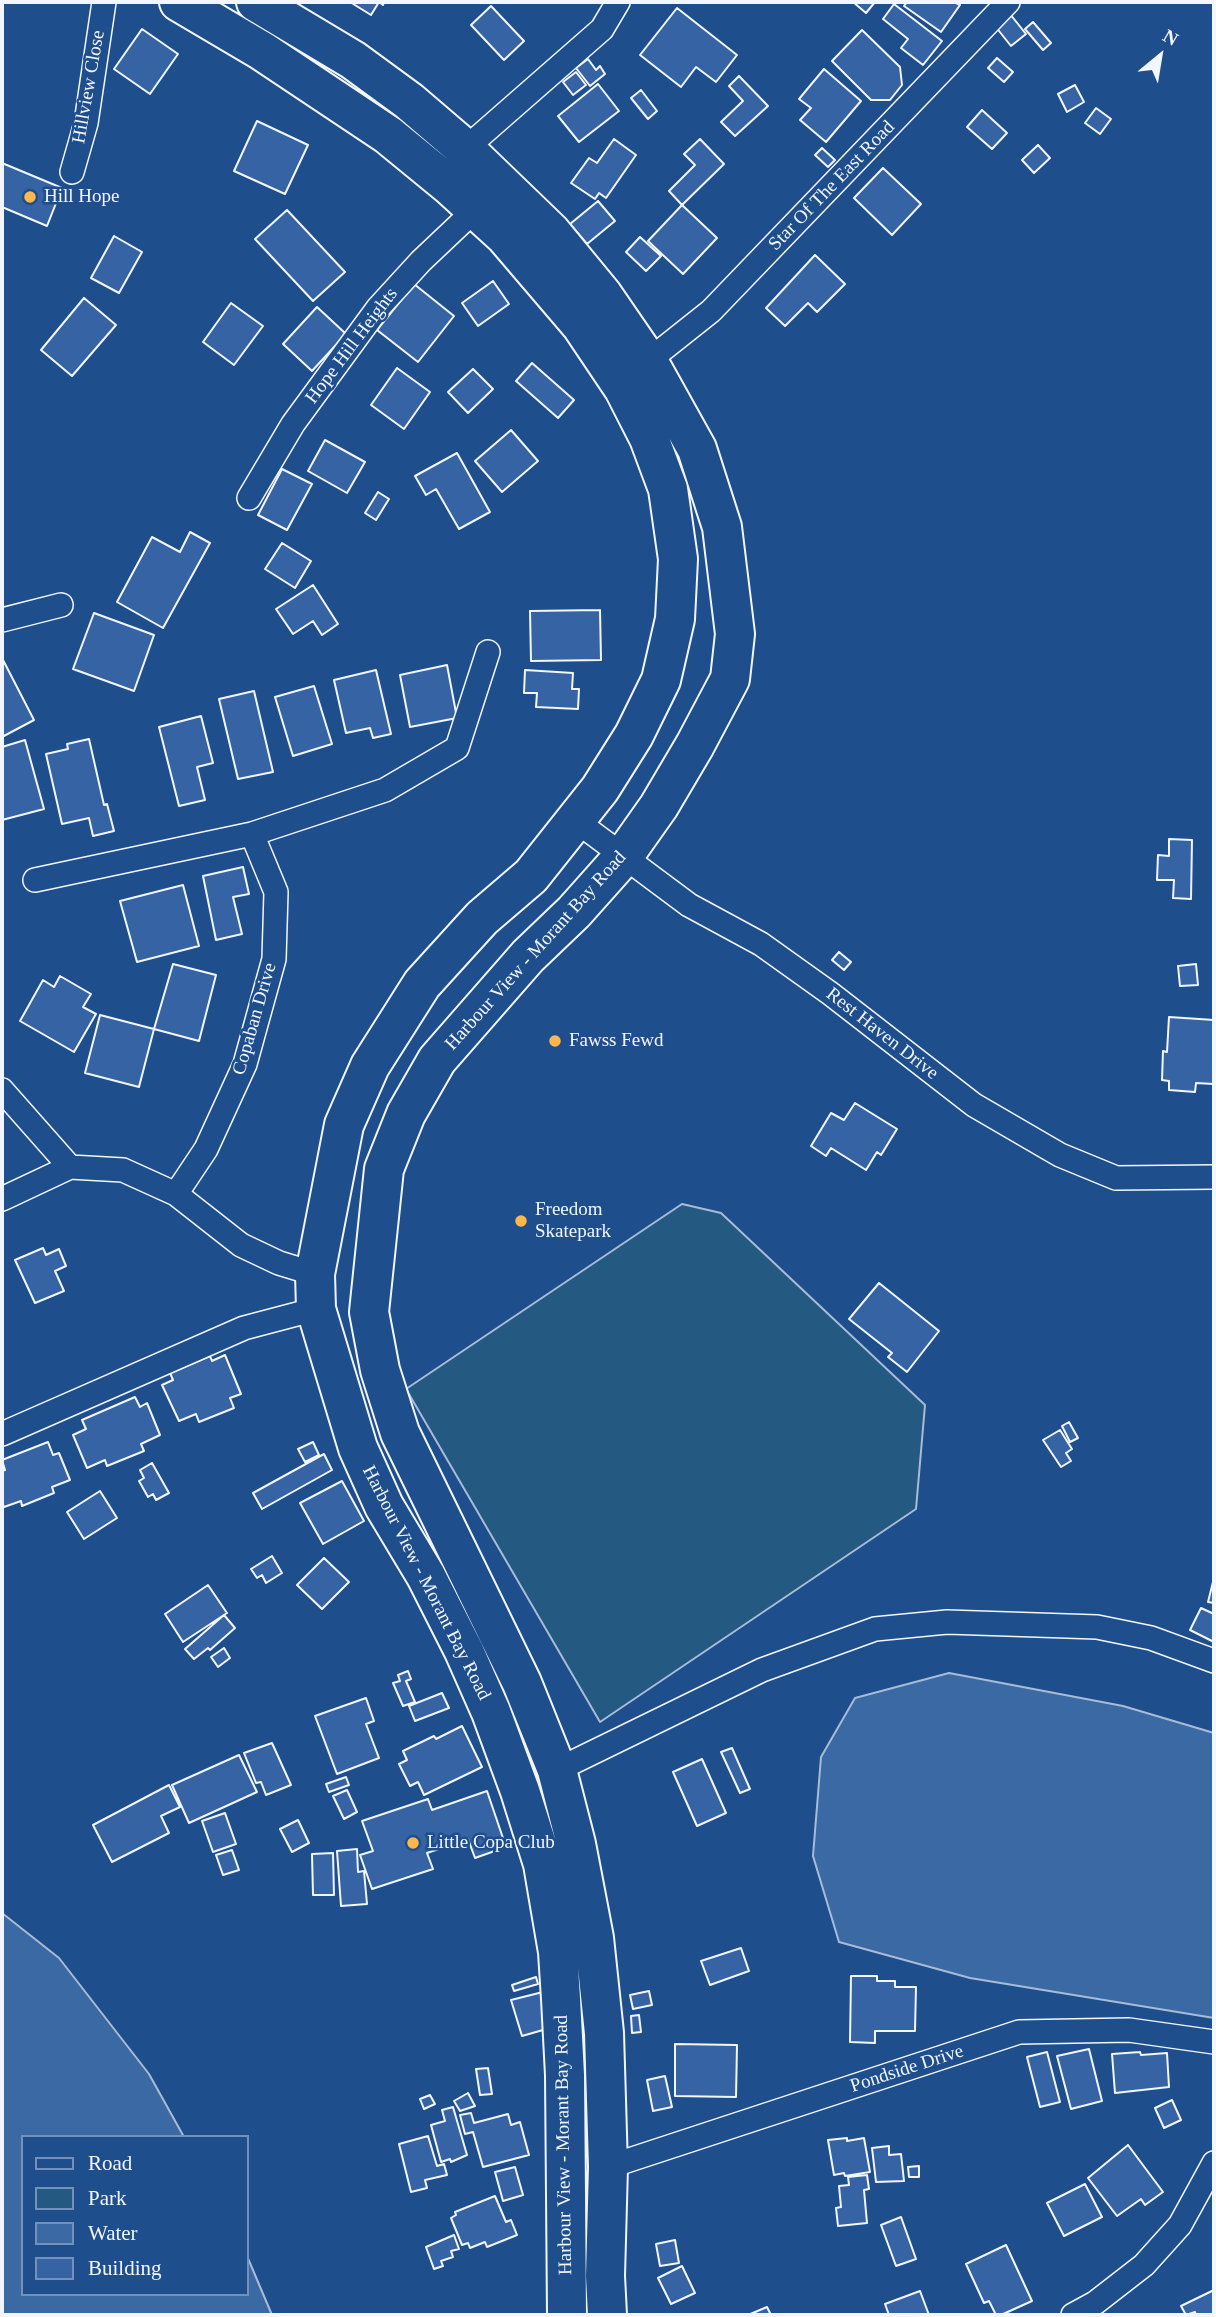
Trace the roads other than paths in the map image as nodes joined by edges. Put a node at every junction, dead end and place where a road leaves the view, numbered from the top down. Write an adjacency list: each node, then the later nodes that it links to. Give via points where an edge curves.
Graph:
1 (104, 2): 7 (street, Hillview Close, via 86,123)
2 (179, 2): 8 (highway, Harbour View - Morant Bay Road, via 377,128)
3 (256, 2): 6 (highway, Harbour View - Morant Bay Road, via 353,60)
4 (618, 2): 6 (street, via 601,29)
5 (1008, 2): 9 (street, Star Of The East Road, via 711,311)
6 (465, 149): 9 (highway, Harbour View - Morant Bay Road, via 551,232 602,294)
7 (72, 172)
8 (475, 209): 10 (street, Hope Hill Heights, via 378,308 293,424); 14 (highway, Harbour View - Morant Bay Road, via 505,236 581,325 624,389 668,489 677,559 675,619 661,680 634,735)
9 (648, 361): 16 (highway, Harbour View - Morant Bay Road, via 697,449 722,527 735,634 730,680 659,806)
10 (248, 498)
11 (61, 606): 12 (street)
12 (2, 620)
13 (488, 652): 15 (street, via 457,748 385,790)
14 (575, 820): 16 (street, Rest Haven Drive); 23 (highway, Harbour View - Morant Bay Road, via 531,876 482,918 422,984 370,1066 344,1125)
15 (252, 834): 17 (street); 21 (street, Copaban Drive, via 276,892 274,959 245,1064 206,1149)
16 (623, 857): 20 (street, Rest Haven Drive, via 689,905 761,944 974,1105 1060,1155 1116,1178); 26 (highway, Harbour View - Morant Bay Road, via 528,956 438,1060 406,1114 384,1169 369,1312 380,1370 400,1433 522,1683)
17 (35, 880)
18 (2, 1090): 19 (street)
19 (70, 1167): 21 (street, via 123,1170); 22 (street)
20 (1214, 1177)
21 (176, 1194): 23 (street, via 241,1245 279,1263)
22 (2, 1199)
23 (316, 1292): 24 (street); 30 (highway, Harbour View - Morant Bay Road, via 358,1448 480,1687 542,1864 558,1952 562,2011)
24 (2, 1434)
25 (1214, 1661): 26 (street, via 1151,1638 1097,1626 947,1622 875,1629 762,1670)
26 (557, 1770): 29 (highway, Harbour View - Morant Bay Road, via 594,1938 604,2033)
27 (1214, 2042): 29 (street, Pondside Drive, via 1129,2030 1019,2032)
28 (1214, 2163): 32 (street, via 1180,2225 1144,2265)
29 (608, 2167): 31 (highway, Harbour View - Morant Bay Road)
30 (567, 2315)
31 (607, 2315)
32 (1073, 2315)

